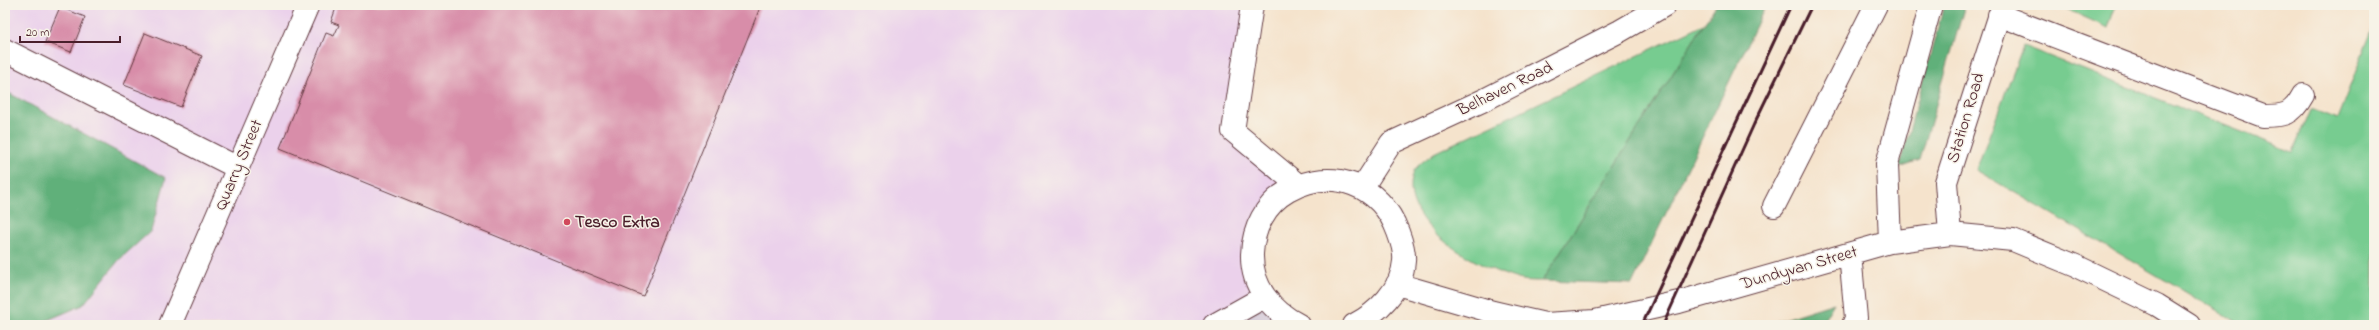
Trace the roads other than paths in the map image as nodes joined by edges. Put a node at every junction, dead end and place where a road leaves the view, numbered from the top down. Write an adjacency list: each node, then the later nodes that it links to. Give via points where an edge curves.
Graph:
1 (308, 5): 9 (street, Quarry Street)
2 (1252, 5): 10 (street, via 1234,131)
3 (1665, 5): 11 (street, Belhaven Road, via 1482,102 1391,143)
4 (1876, 5): 12 (street)
5 (1931, 5): 14 (street, via 1887,164)
6 (2000, 10): 8 (street, via 2263,116 2283,116 2296,108); 13 (street, Station Road, via 1946,182)
7 (5, 50): 9 (street)
8 (2303, 95)
9 (238, 168): 18 (street, Quarry Street)
10 (1298, 185): 11 (street, via 1330,180); 17 (street, via 1281,195 1268,208 1258,224 1252,242 1256,280)
11 (1362, 188): 16 (street, via 1380,201 1396,226 1404,262)
12 (1774, 206)
13 (1950, 234): 14 (street, Dundyvan Street); 23 (street, Dundyvan Street, via 2013,240 2076,266 2156,305)
14 (1890, 242): 15 (street, Dundyvan Street)
15 (1850, 254): 16 (street, Dundyvan Street, via 1679,302 1594,320 1545,324); 22 (street, via 1856,318)
16 (1397, 284): 21 (street, via 1375,312)
17 (1264, 297): 19 (street); 20 (street, via 1286,318)
18 (170, 325)
19 (1214, 325)
20 (1299, 325)
21 (1354, 325)
22 (1853, 325)
23 (2189, 325)

